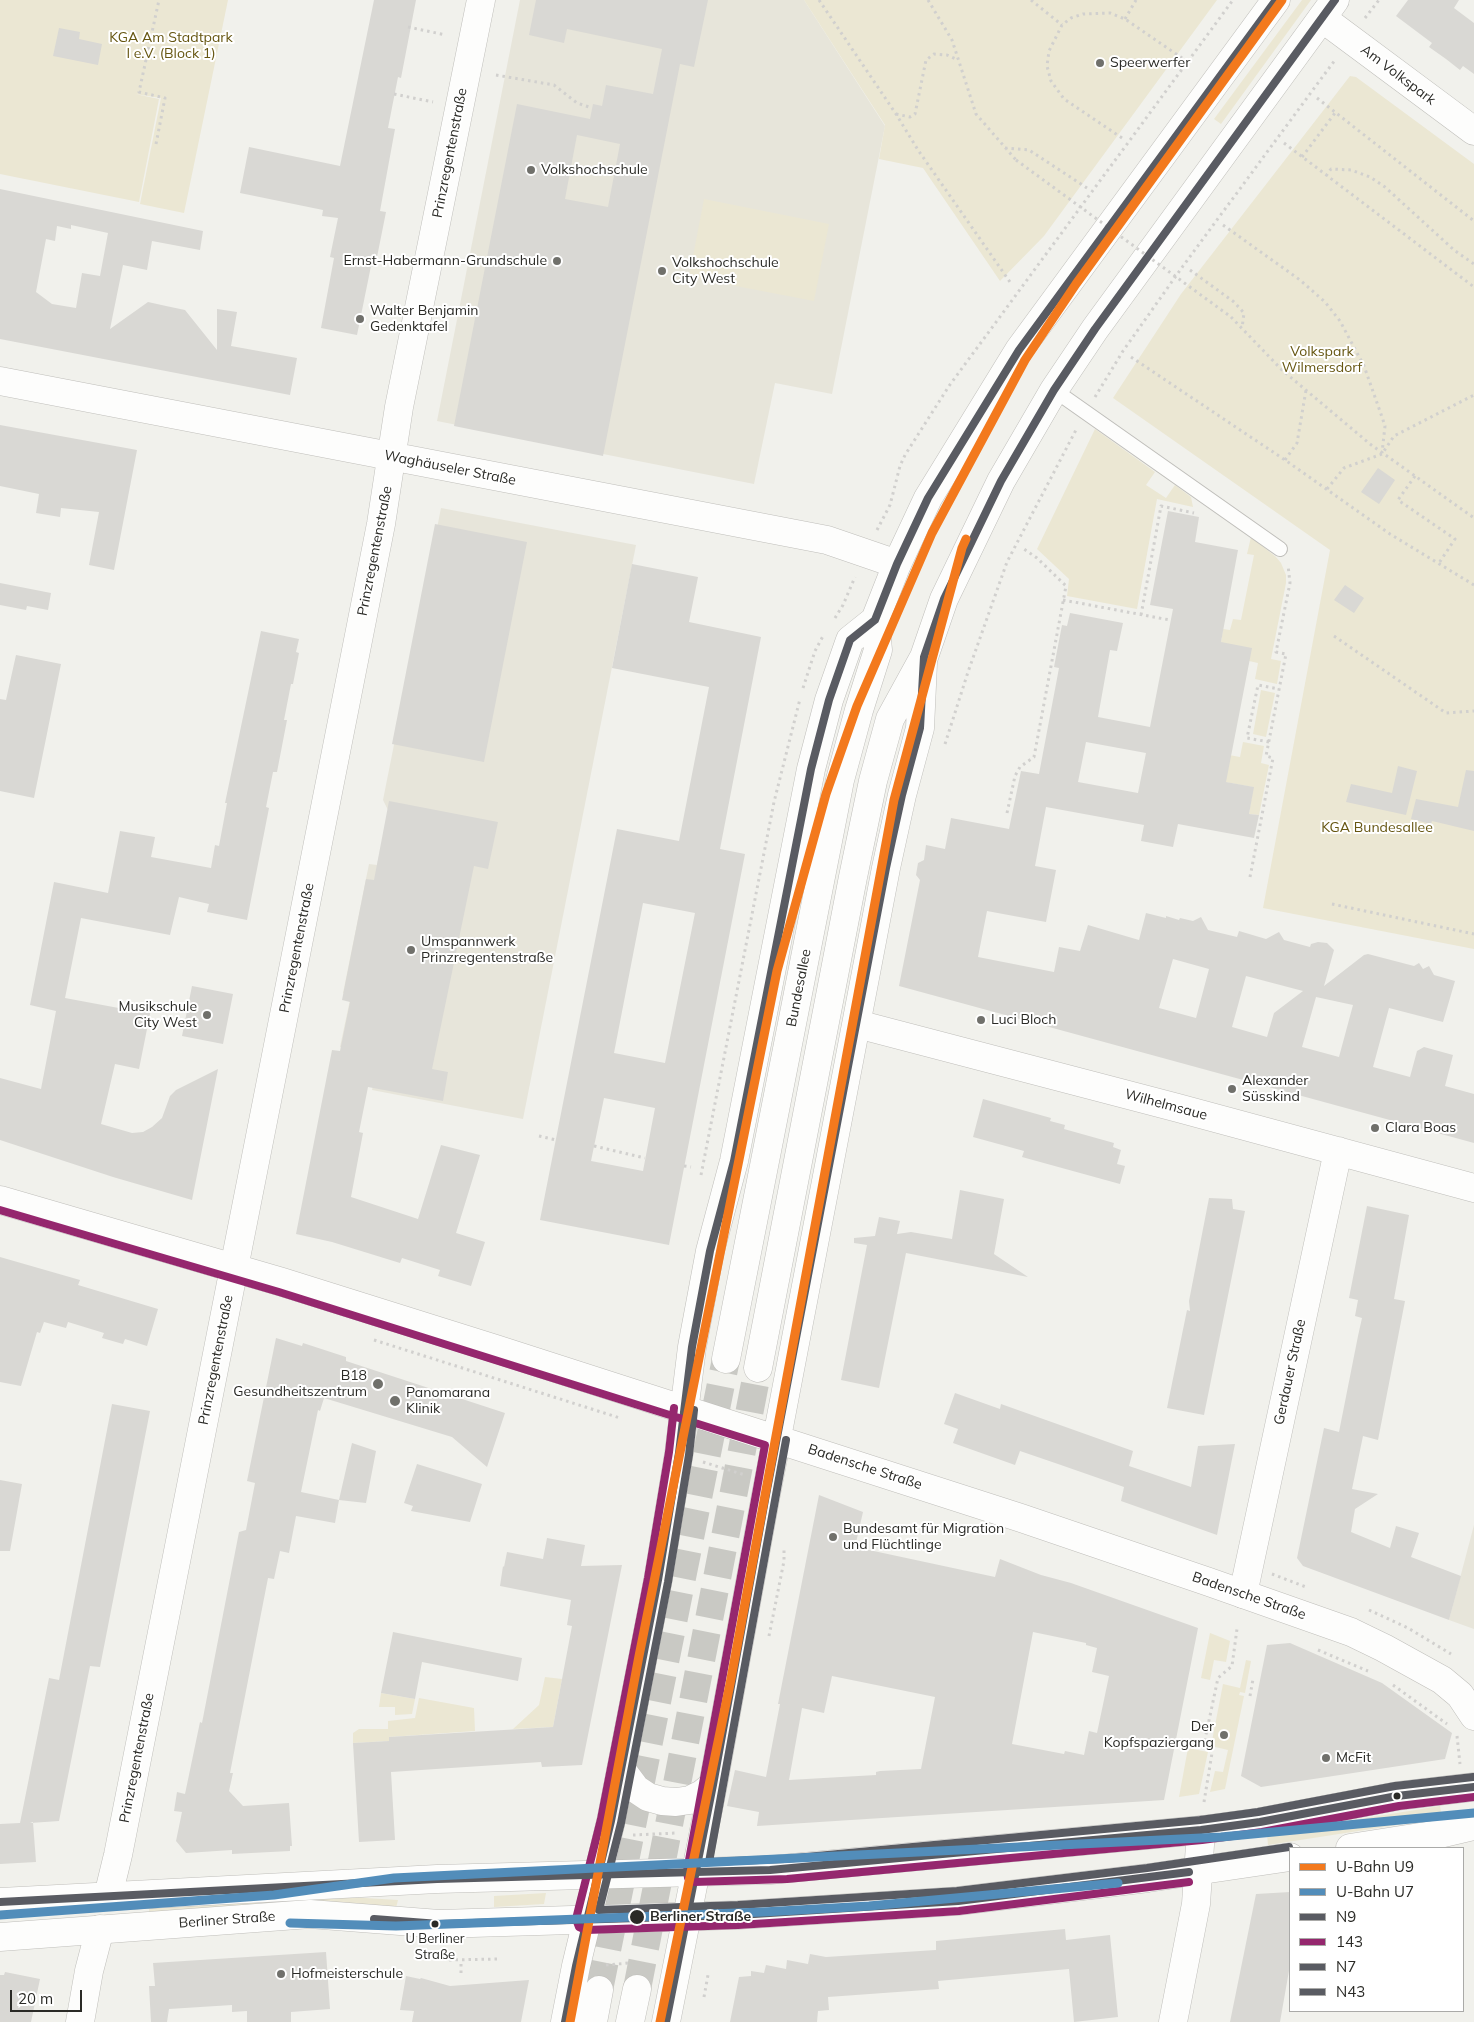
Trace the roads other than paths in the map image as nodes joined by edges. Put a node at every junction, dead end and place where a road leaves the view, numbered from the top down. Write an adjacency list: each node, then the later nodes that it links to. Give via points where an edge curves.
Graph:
1 (481, 0): 7 (main road, Prinzregentenstraße)
2 (1276, 0): 9 (main road, Bundesallee, via 1020,350 928,498)
3 (1329, 9): 4 (main road, Am Volkspark); 6 (main road)
4 (1474, 132)
5 (0, 381): 7 (main road, Waghäuseler Straße)
6 (1054, 390): 8 (lane); 11 (main road, via 997,489 944,600)
7 (391, 457): 9 (main road, Waghäuseler Straße, via 827,540); 16 (main road, Prinzregentenstraße, via 381,524)
8 (1280, 549)
9 (897, 564): 10 (main road, Bundesallee)
10 (875, 620): 17 (main road, Bundesallee, via 878,650 840,780); 19 (main road, Bundesallee, via 850,640 829,700 811,769 734,1161 710,1251)
11 (924, 657): 12 (main road, via 920,728 886,868); 18 (main road, via 890,719 873,782)
12 (857, 1024): 13 (main road, Wilhelmsaue); 20 (main road)
13 (1338, 1151): 14 (main road, Wilhelmsaue); 21 (main road, Gerdauer Straße)
14 (1474, 1188)
15 (0, 1200): 16 (main road, Badensche Straße)
16 (234, 1268): 19 (main road, Badensche Straße); 33 (main road, Prinzregentenstraße)
17 (726, 1359)
18 (758, 1368)
19 (684, 1409): 20 (main road, Badensche Straße); 23 (main road, Bundesallee, via 658,1580)
20 (776, 1438): 21 (main road, Badensche Straße); 24 (main road)
21 (1243, 1594): 22 (main road, Badensche Straße, via 1351,1632 1442,1680 1460,1695)
22 (1459, 1724)
23 (621, 1769): 24 (main road, via 636,1789 662,1801 690,1800); 32 (main road, Bundesallee)
24 (713, 1786): 31 (main road)
25 (1474, 1787): 27 (main road, via 1397,1796)
26 (1474, 1826): 28 (main road)
27 (1201, 1830): 30 (main road); 31 (main road, via 778,1869)
28 (1356, 1847)
29 (1289, 1857): 30 (main road, Berliner Straße)
30 (1200, 1870): 35 (main road, Berliner Straße, via 958,1902); 46 (main road)
31 (697, 1872): 32 (main road); 35 (main road)
32 (599, 1875): 33 (main road, via 437,1879); 36 (main road, Bundesallee)
33 (108, 1896): 34 (main road)
34 (0, 1902)
35 (688, 1917): 36 (main road, Berliner Straße); 45 (main road)
36 (586, 1920): 37 (main road, Berliner Straße, via 439,1924 310,1914); 42 (main road, Bundesallee)
37 (100, 1929): 38 (main road, Berliner Straße); 41 (main road)
38 (0, 1937)
39 (636, 1976): 44 (main road)
40 (598, 1978): 43 (main road)
41 (80, 2022)
42 (566, 2022)
43 (593, 2022)
44 (630, 2022)
45 (666, 2022)
46 (1173, 2022)

